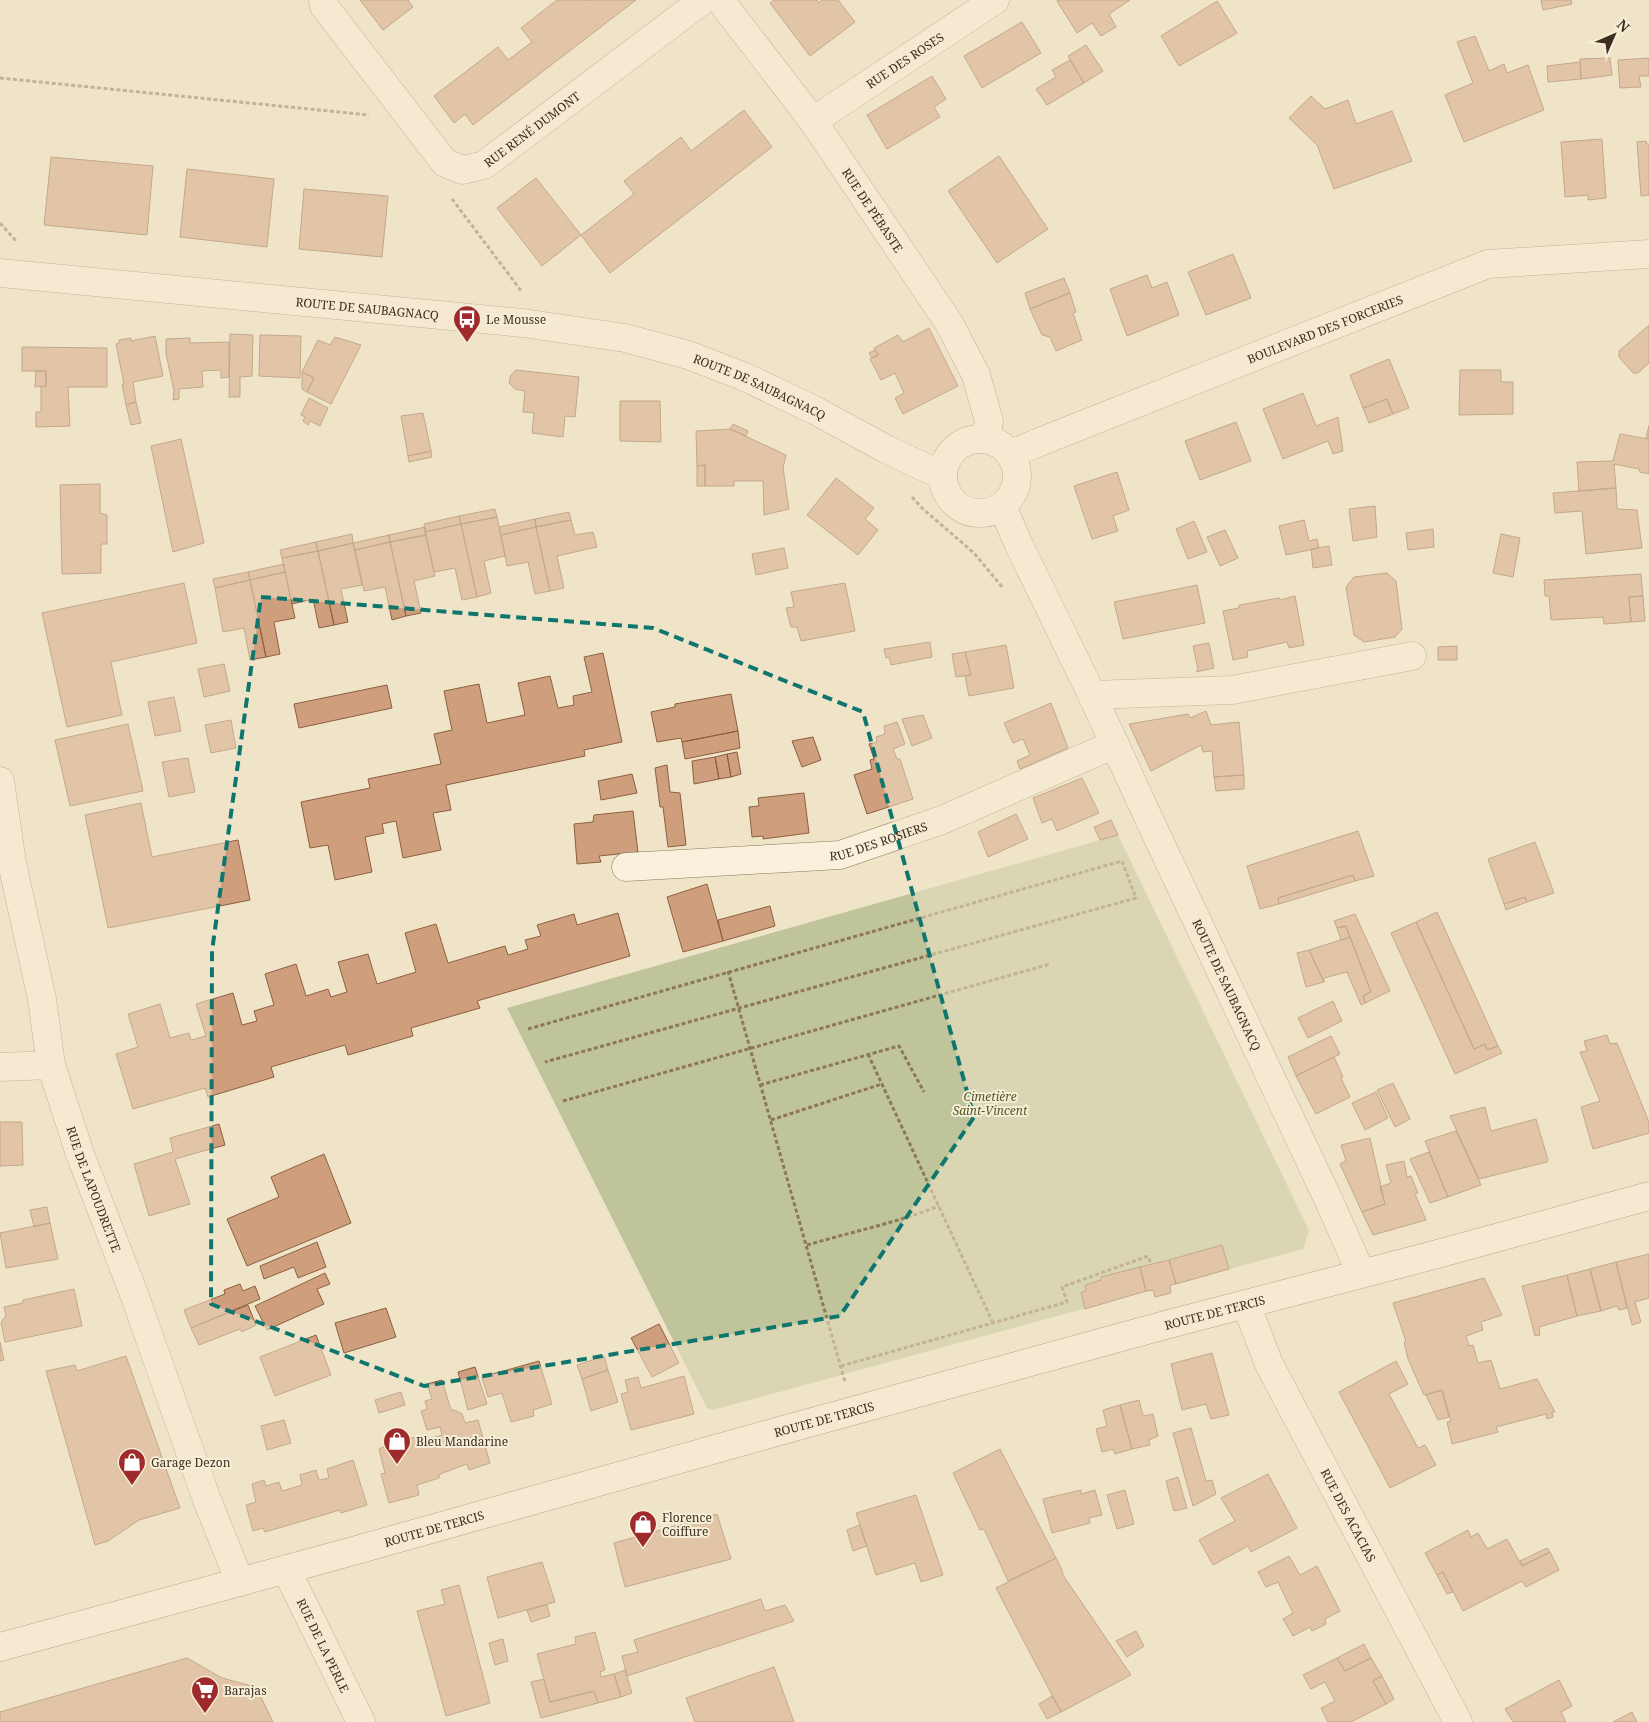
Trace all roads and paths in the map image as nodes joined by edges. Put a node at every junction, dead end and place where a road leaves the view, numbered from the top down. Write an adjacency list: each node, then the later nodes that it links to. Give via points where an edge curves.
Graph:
1 (323, 0): 2 (street, RUE RENÉ DUMONT, via 324,6 445,162 463,170 484,165)
2 (703, 0)
3 (720, 0): 7 (street, RUE DE PÉBASTE)
4 (995, 0): 7 (street, RUE DES ROSES)
5 (0, 78): 6 (path)
6 (370, 115)
7 (813, 121): 10 (street, RUE DE PÉBASTE, via 949,324 976,375 989,421)
8 (1649, 254): 11 (street, BOULEVARD DES FORCERIES, via 1488,264)
9 (0, 273): 12 (street, ROUTE DE SAUBAGNACQ, via 523,323 625,338 688,355 745,377)
10 (986, 439): 11 (street, via 994,440); 12 (street, via 968,440 956,446 948,456)
11 (1011, 454): 14 (street, via 1018,471 1017,484 1012,497)
12 (943, 476): 14 (street, via 948,494 955,504 966,510 991,512)
13 (909, 494): 15 (path, via 923,510 974,552)
14 (1002, 506): 17 (street, ROUTE DE SAUBAGNACQ)
15 (1005, 589)
16 (1412, 656): 17 (street, via 1232,690)
17 (1092, 695): 18 (street, ROUTE DE SAUBAGNACQ)
18 (1115, 744): 20 (street, RUE DES ROSIERS, via 942,820 840,855); 39 (street, ROUTE DE SAUBAGNACQ)
19 (0, 781): 28 (street, RUE DE LAPOUDRETTE, via 12,863 42,999)
20 (626, 867)
21 (1050, 964): 25 (path)
22 (728, 971): 23 (path); 23 (path, via 1122,862 1136,898); 24 (path)
23 (739, 1009): 25 (path); 27 (path)
24 (528, 1028)
25 (750, 1048): 31 (path); 33 (path)
26 (868, 1054): 30 (path); 31 (path); 32 (path, via 898,1046)
27 (545, 1062)
28 (51, 1064): 29 (street); 45 (street, RUE DE LAPOUDRETTE, via 80,1154)
29 (0, 1067)
30 (882, 1084): 34 (path); 36 (path)
31 (760, 1085): 34 (path)
32 (924, 1092)
33 (563, 1101)
34 (771, 1120): 37 (path)
35 (1649, 1196): 39 (street, ROUTE DE TERCIS)
36 (939, 1206): 37 (path); 41 (path)
37 (807, 1245): 42 (path)
38 (1151, 1264): 41 (path, via 1148,1256 1062,1287 1067,1302)
39 (1361, 1274): 40 (street, ROUTE DE TERCIS)
40 (1246, 1304): 43 (street, ROUTE DE TERCIS); 48 (street, RUE DES ACACIAS, via 1269,1364)
41 (993, 1323): 42 (path)
42 (841, 1366): 43 (path)
43 (854, 1411): 44 (street, ROUTE DE TERCIS)
44 (286, 1569): 45 (street, ROUTE DE TERCIS); 47 (street, RUE DE LA PERLE)
45 (240, 1582): 46 (street, ROUTE DE TERCIS)
46 (0, 1647)
47 (361, 1722)
48 (1458, 1722)

